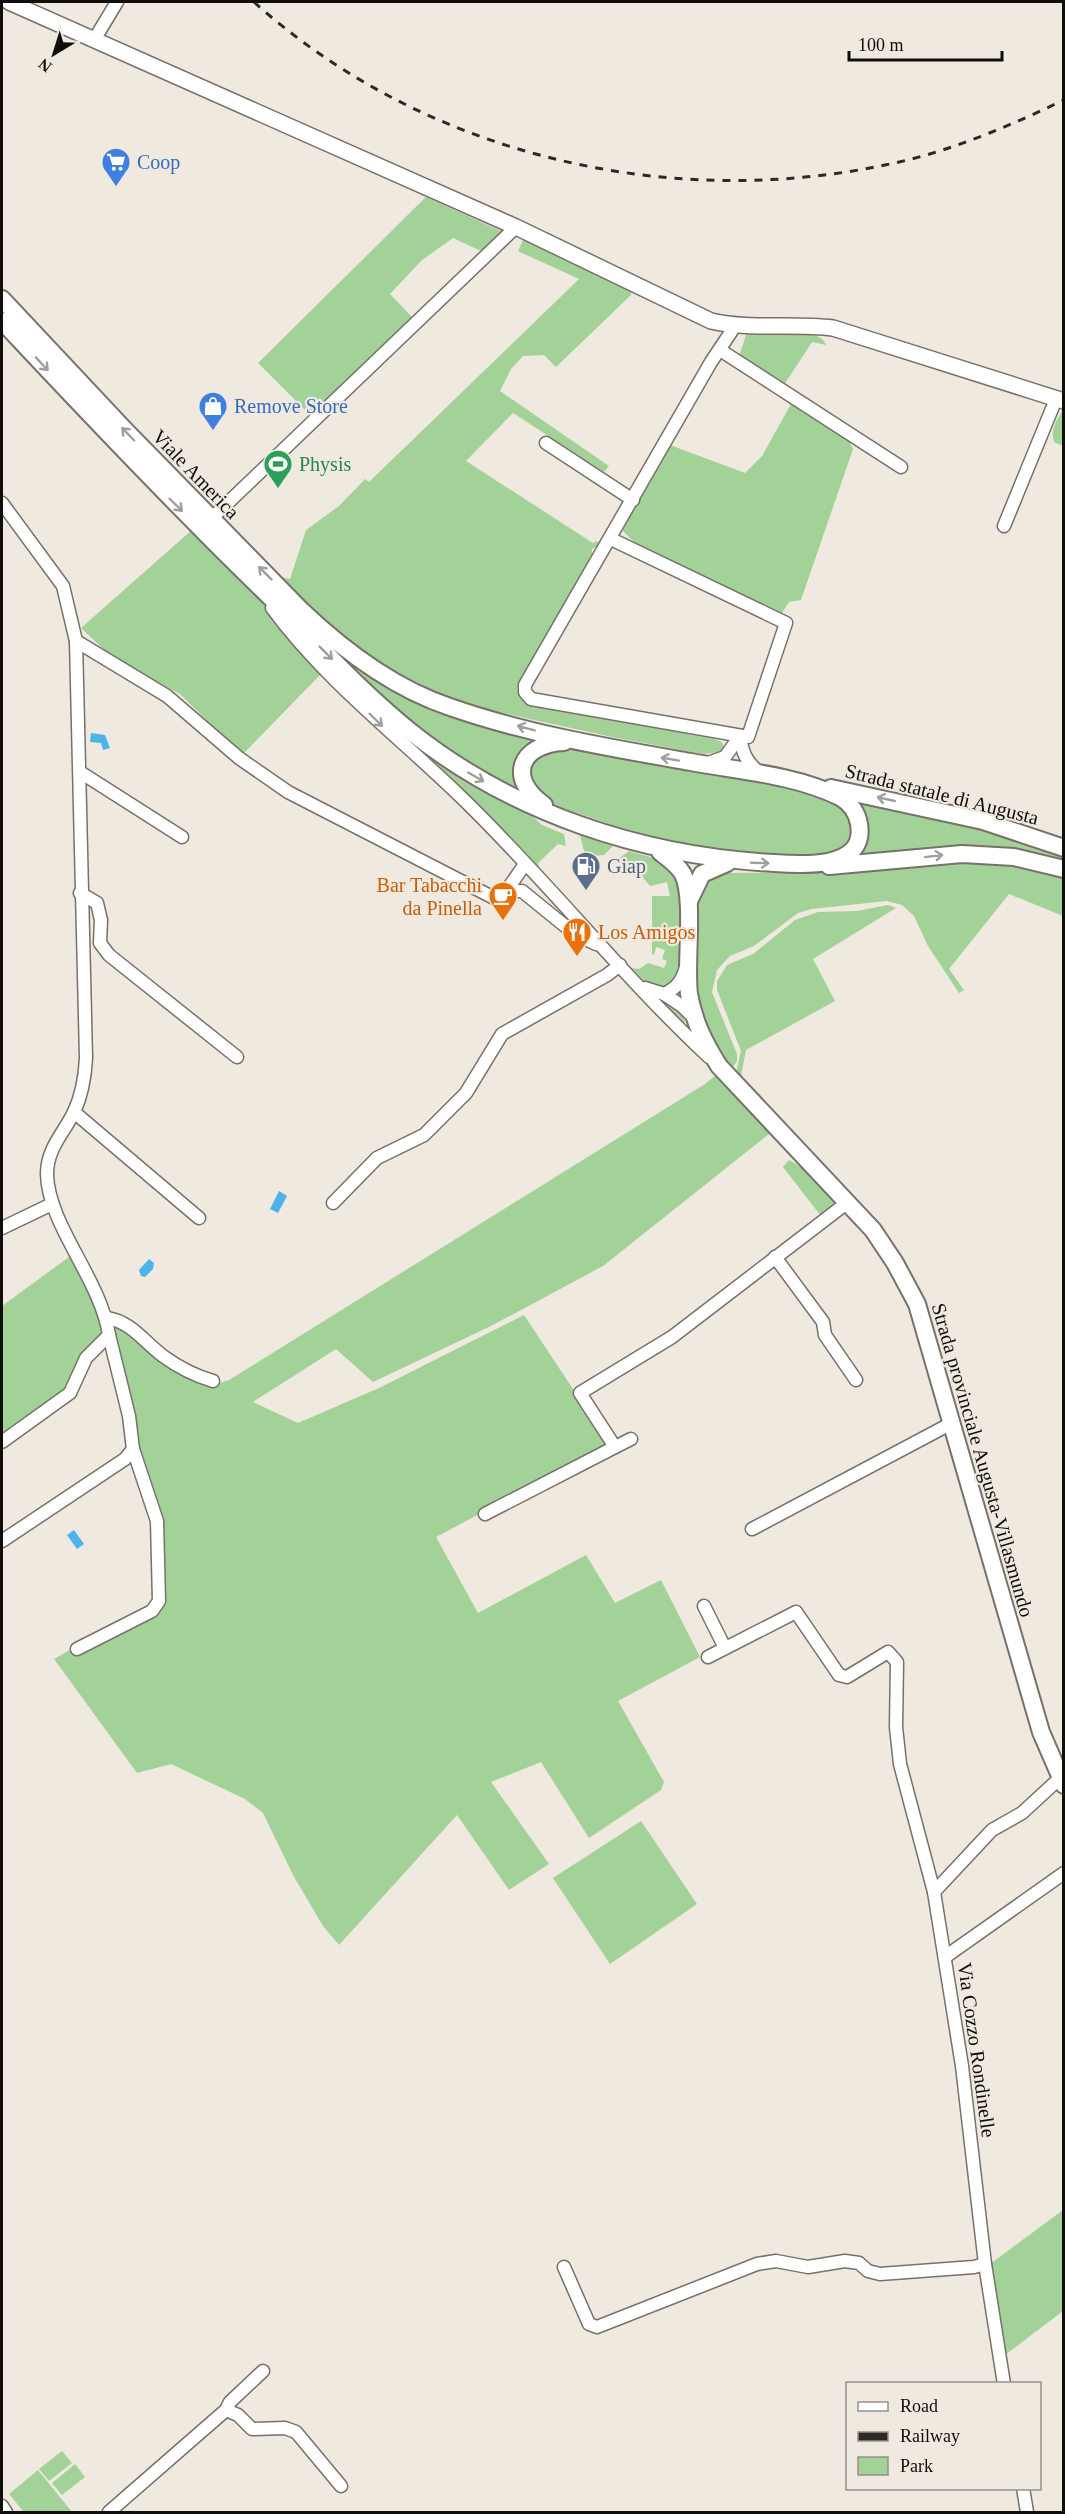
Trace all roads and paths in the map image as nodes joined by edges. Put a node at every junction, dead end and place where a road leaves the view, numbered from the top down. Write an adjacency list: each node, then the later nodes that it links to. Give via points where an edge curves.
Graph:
1 (9, 2): 3 (street)
2 (117, 2): 3 (street)
3 (94, 40): 4 (street)
4 (516, 227): 7 (street, via 693,314); 14 (street)
5 (2, 298): 14 (main road, Viale America, one-way to 5)
6 (2, 321): 17 (main road, Viale America, one-way to 17, via 147,476)
7 (735, 326): 8 (street); 9 (street, via 794,324 833,328)
8 (720, 350): 11 (street); 12 (street)
9 (1060, 400): 15 (street)
10 (546, 443): 12 (street)
11 (902, 466)
12 (633, 500): 16 (street)
13 (2, 503): 18 (street, via 63,586)
14 (211, 519): 20 (main road, Viale America, one-way to 14, via 448,707 371,668 322,630)
15 (1004, 526)
16 (610, 539): 19 (street, via 786,623 748,737); 19 (street, via 525,685 525,692 531,699)
17 (255, 582): 25 (main road, Viale America, one-way to 25, via 382,707 440,754 510,796); 30 (street, one-way to 30, via 300,645 462,798)
18 (76, 641): 22 (street); 34 (street, via 167,696 238,758 311,806 496,899)
19 (740, 736): 21 (street, via 725,757); 23 (street, via 743,753)
20 (583, 742): 21 (main road, one-way to 20); 25 (main road, via 543,744 534,749 524,766 522,776 528,792)
21 (705, 765): 23 (main road)
22 (80, 772): 26 (street); 33 (street)
23 (763, 776): 24 (main road)
24 (810, 785): 28 (main road, Strada statale di Augusta, one-way to 24, via 982,821); 31 (main road, via 844,799 857,814 860,825 860,837 848,853)
25 (566, 820): 27 (main road)
26 (182, 837)
27 (654, 848): 29 (main road); 35 (main road, Strada provinciale Augusta-Villasmundo, via 682,873)
28 (1064, 848)
29 (731, 862): 31 (main road, one-way to 31); 35 (main road, via 702,874)
30 (525, 864): 34 (street); 36 (street)
31 (813, 867): 32 (main road, one-way to 32, via 962,854 1014,857)
32 (1064, 869)
33 (80, 893): 43 (street, via 97,903 100,943 109,956); 45 (street, via 86,1058 85,1081)
34 (502, 897): 36 (street, via 511,891 522,891 575,934)
35 (687, 904): 38 (main road, Strada provinciale Augusta-Villasmundo)
36 (603, 947): 37 (street)
37 (620, 965): 39 (street); 47 (street, via 502,1034 466,1093 424,1136 378,1158)
38 (687, 966): 40 (street, via 679,984); 41 (main road, Strada provinciale Augusta-Villasmundo)
39 (641, 986): 40 (street); 42 (street)
40 (664, 994): 41 (street)
41 (693, 1015): 42 (street, via 688,1025); 44 (main road, Strada provinciale Augusta-Villasmundo)
42 (680, 1027): 44 (street)
43 (237, 1057)
44 (719, 1066): 46 (main road, Strada provinciale Augusta-Villasmundo)
45 (74, 1112): 48 (street, via 51,1150 47,1177); 49 (street)
46 (848, 1202): 51 (street); 56 (main road, Strada provinciale Augusta-Villasmundo, via 884,1247 917,1304)
47 (333, 1203)
48 (52, 1204): 50 (street); 52 (street)
49 (199, 1218)
50 (2, 1228)
51 (775, 1257): 54 (street, via 823,1322 825,1335); 59 (street, via 672,1337 580,1393)
52 (107, 1318): 53 (street); 55 (street, via 123,1321 164,1356)
53 (109, 1335): 58 (street, via 86,1358 70,1393); 60 (street)
54 (856, 1380)
55 (213, 1381)
56 (952, 1423): 62 (street); 68 (main road, Strada provinciale Augusta-Villasmundo, via 1041,1732)
57 (631, 1439): 59 (street)
58 (2, 1442)
59 (615, 1447): 61 (street)
60 (133, 1449): 63 (street, via 125,1459); 66 (street, via 157,1521 159,1601 152,1611)
61 (485, 1514)
62 (752, 1529)
63 (2, 1541)
64 (704, 1606): 65 (street)
65 (725, 1648): 67 (street); 70 (street, Via Cozzo Rondinelle, via 796,1612 839,1675 847,1677 888,1652 893,1655 897,1662 900,1764)
66 (77, 1649)
67 (708, 1658)
68 (1062, 1782): 70 (street, via 992,1830)
69 (1064, 1873): 71 (street)
70 (934, 1892): 71 (street, Via Cozzo Rondinelle)
71 (945, 1957): 72 (street, Via Cozzo Rondinelle)
72 (985, 2264): 73 (street, via 880,2274 853,2262 808,2267 768,2262 597,2327 589,2324); 75 (street, Via Cozzo Rondinelle)
73 (564, 2268)
74 (263, 2371): 76 (street)
75 (1004, 2382)
76 (226, 2410): 77 (street, via 238,2415 252,2429 285,2427 296,2432); 81 (street)
77 (341, 2486)
78 (1023, 2490): 82 (street)
79 (2, 2506): 80 (street)
80 (6, 2512)
81 (109, 2512)
82 (1027, 2512)

